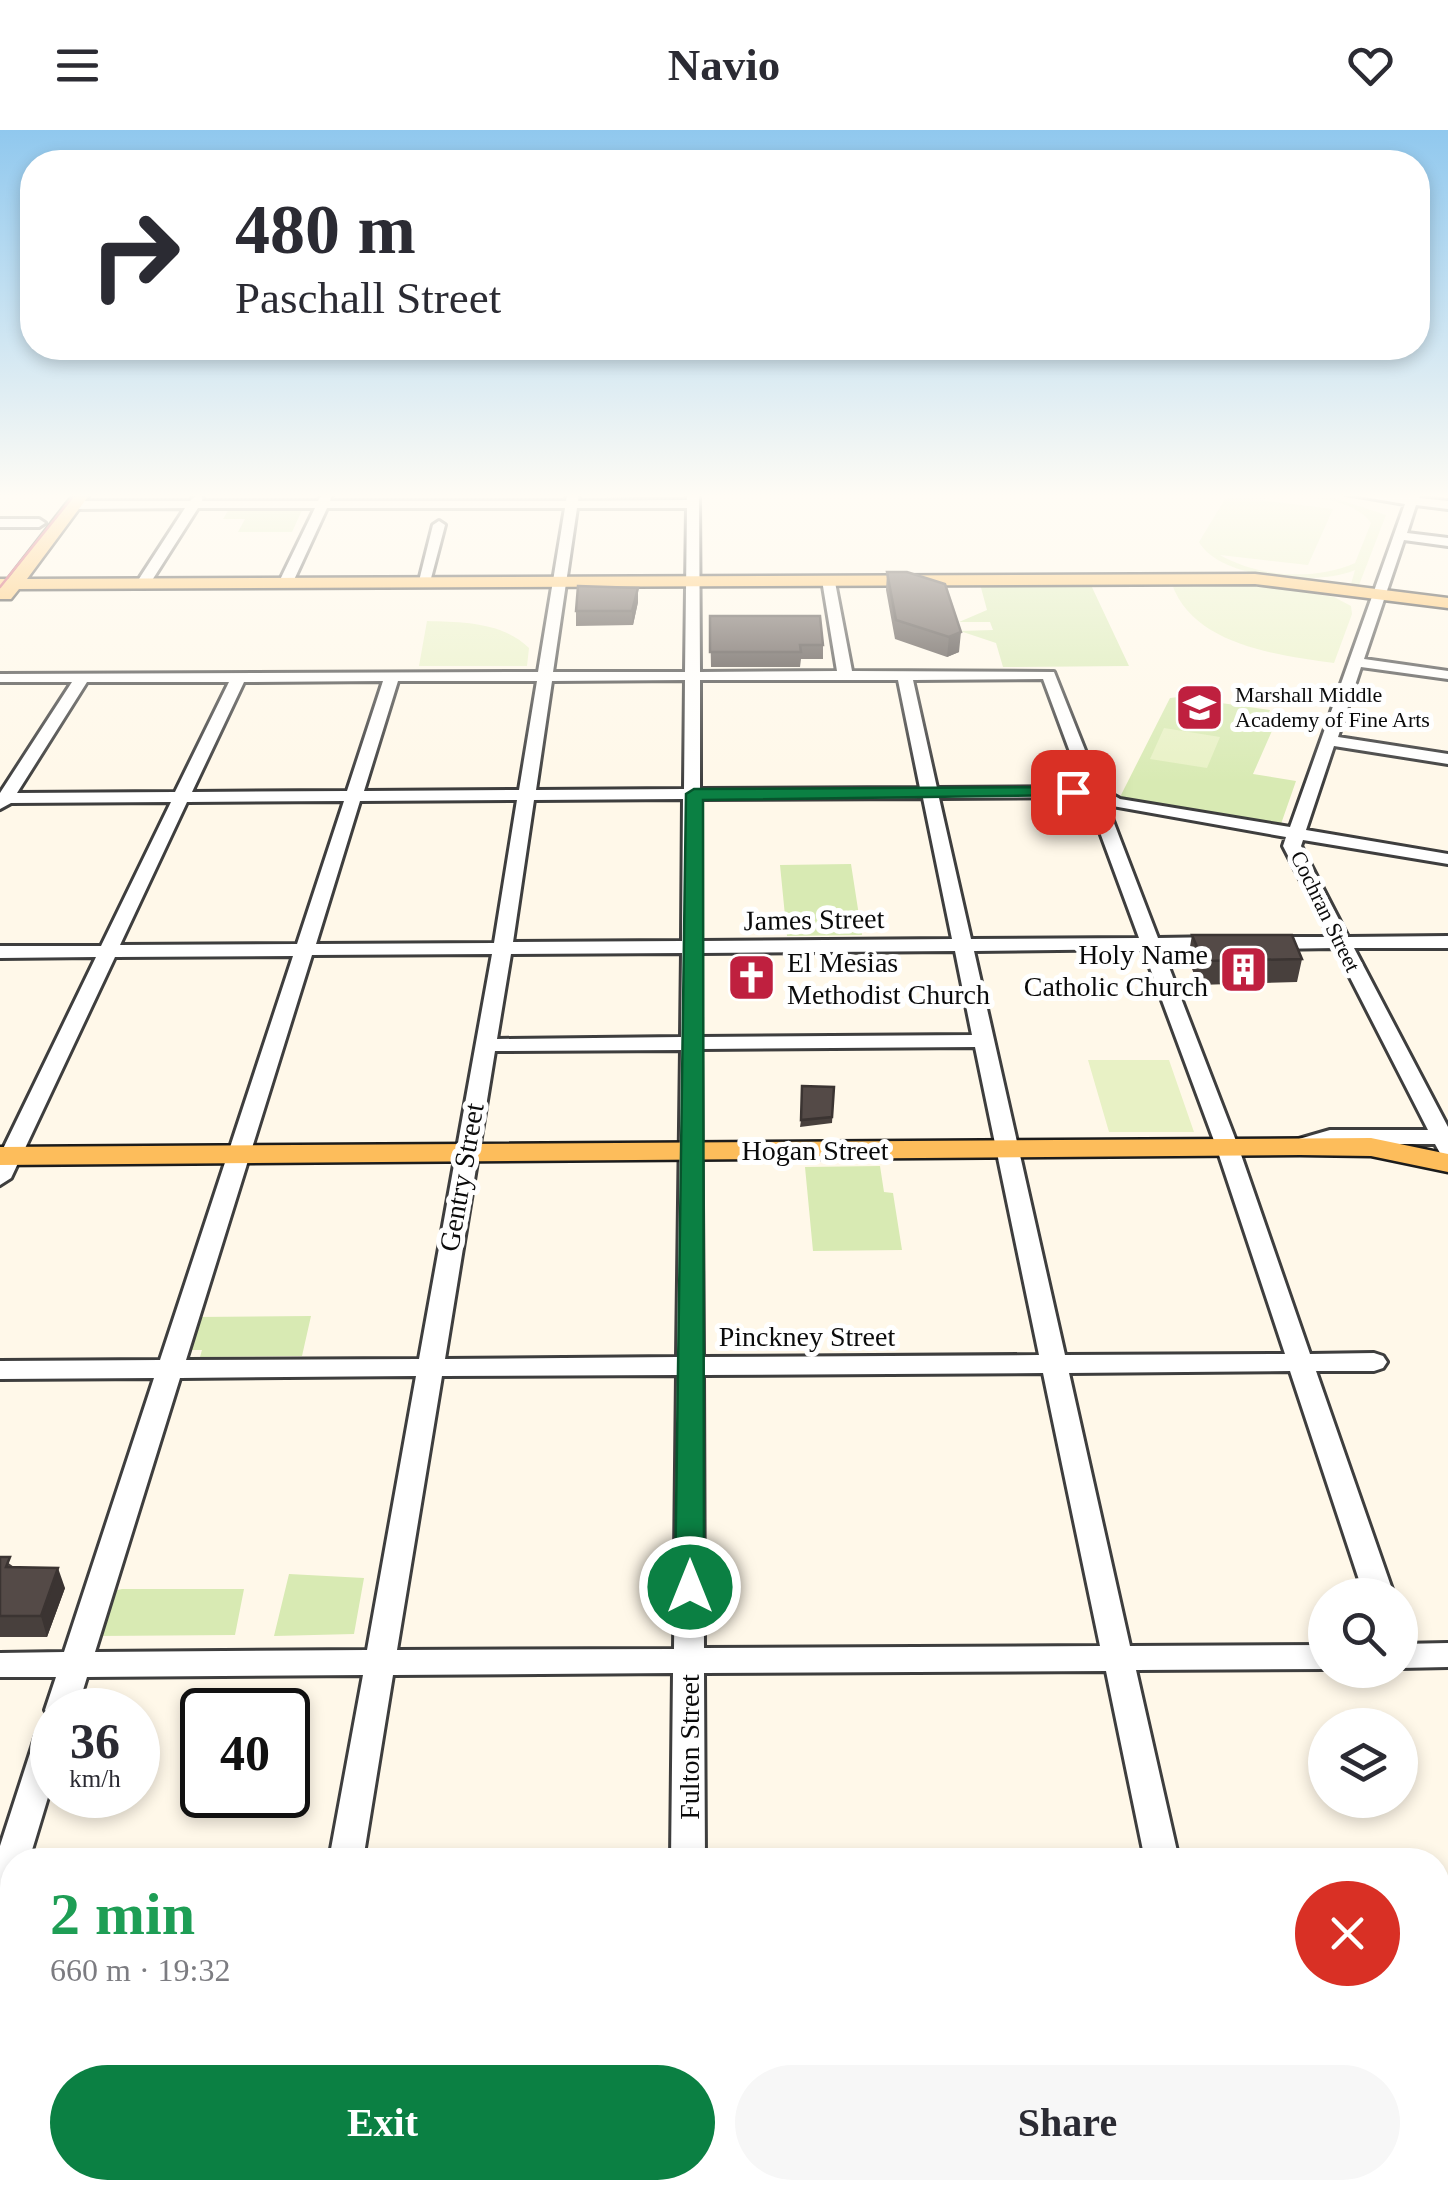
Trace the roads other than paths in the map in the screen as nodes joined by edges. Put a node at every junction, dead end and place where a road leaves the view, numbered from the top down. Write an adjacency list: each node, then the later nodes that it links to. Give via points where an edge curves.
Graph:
1 (558, 591): 13 (street, Gentry Street)
2 (692, 591): 14 (street, Fulton Street)
3 (832, 591): 9 (street)
4 (1349, 591): 6 (main road)
5 (1378, 591): 6 (street, Cochran Street)
6 (1377, 594): 7 (main road); 8 (street, Cochran Street)
7 (1448, 604)
8 (1355, 662): 11 (street); 18 (street, Cochran Street)
9 (845, 674): 10 (street); 14 (street)
10 (904, 674): 20 (street, via 1042,673 1053,680); 21 (street)
11 (1448, 675)
12 (392, 676): 13 (street); 17 (street); 24 (street)
13 (544, 676): 14 (street); 23 (street, Gentry Street)
14 (692, 676): 22 (street, Fulton Street)
15 (0, 678): 16 (street)
16 (82, 678): 17 (street); 26 (street)
17 (238, 678): 25 (street)
18 (1330, 741): 19 (street); 27 (street, Cochran Street)
19 (1448, 758)
20 (1095, 792): 21 (street); 27 (street, via 1116,803); 32 (street)
21 (927, 793): 22 (street); 31 (street)
22 (694, 794): 23 (street); 34 (street, Fulton Street)
23 (523, 795): 24 (street); 33 (street, Gentry Street)
24 (352, 796): 25 (street); 35 (street)
25 (182, 797): 26 (street); 36 (street)
26 (2, 801)
27 (1295, 834): 28 (street); 29 (street, Cochran Street, via 1293,850)
28 (1448, 860)
29 (1339, 942): 30 (street, James Street); 32 (street, James Street); 43 (street, Cochran Street)
30 (1448, 942)
31 (962, 944): 32 (street, James Street); 34 (street, James Street); 38 (street)
32 (1152, 944): 41 (street)
33 (502, 948): 34 (street, James Street); 35 (street, James Street); 40 (street, Gentry Street)
34 (694, 948): 39 (street, Fulton Street)
35 (304, 950): 36 (street, James Street); 46 (street)
36 (111, 951): 37 (street, James Street); 47 (street)
37 (0, 952)
38 (982, 1040): 39 (street); 42 (street)
39 (694, 1042): 40 (street); 44 (street, Fulton Street)
40 (485, 1044): 45 (street, Gentry Street)
41 (1227, 1146): 42 (main road, Hogan Street); 43 (main road, Hogan Street); 49 (street)
42 (1007, 1149): 44 (main road, Hogan Street); 50 (street)
43 (1446, 1149)
44 (693, 1150): 45 (main road, Hogan Street); 51 (street, Fulton Street)
45 (465, 1152): 46 (main road, Hogan Street); 52 (street, Gentry Street)
46 (238, 1153): 47 (main road, Hogan Street); 53 (street)
47 (3, 1163)
48 (1374, 1362): 49 (street, Pinckney Street)
49 (1303, 1363): 50 (street, Pinckney Street); 55 (street)
50 (1053, 1364): 51 (street, Pinckney Street); 59 (street)
51 (692, 1366): 52 (street, Pinckney Street); 60 (street, Fulton Street)
52 (430, 1368): 53 (street, Pinckney Street); 61 (street, Gentry Street)
53 (169, 1369): 54 (street, Pinckney Street); 62 (street)
54 (0, 1370)
55 (1373, 1578)
56 (1448, 1654): 57 (street)
57 (1418, 1655)
58 (1308, 1656): 59 (street)
59 (1115, 1658): 60 (street); 69 (street)
60 (689, 1660): 61 (street); 68 (street, Fulton Street)
61 (381, 1662): 62 (street); 67 (street, Gentry Street)
62 (75, 1665): 63 (street); 64 (street)
63 (0, 1666)
64 (68, 1688)
65 (30, 1805): 66 (street)
66 (16, 1848)
67 (348, 1848)
68 (688, 1848)
69 (1159, 1848)

